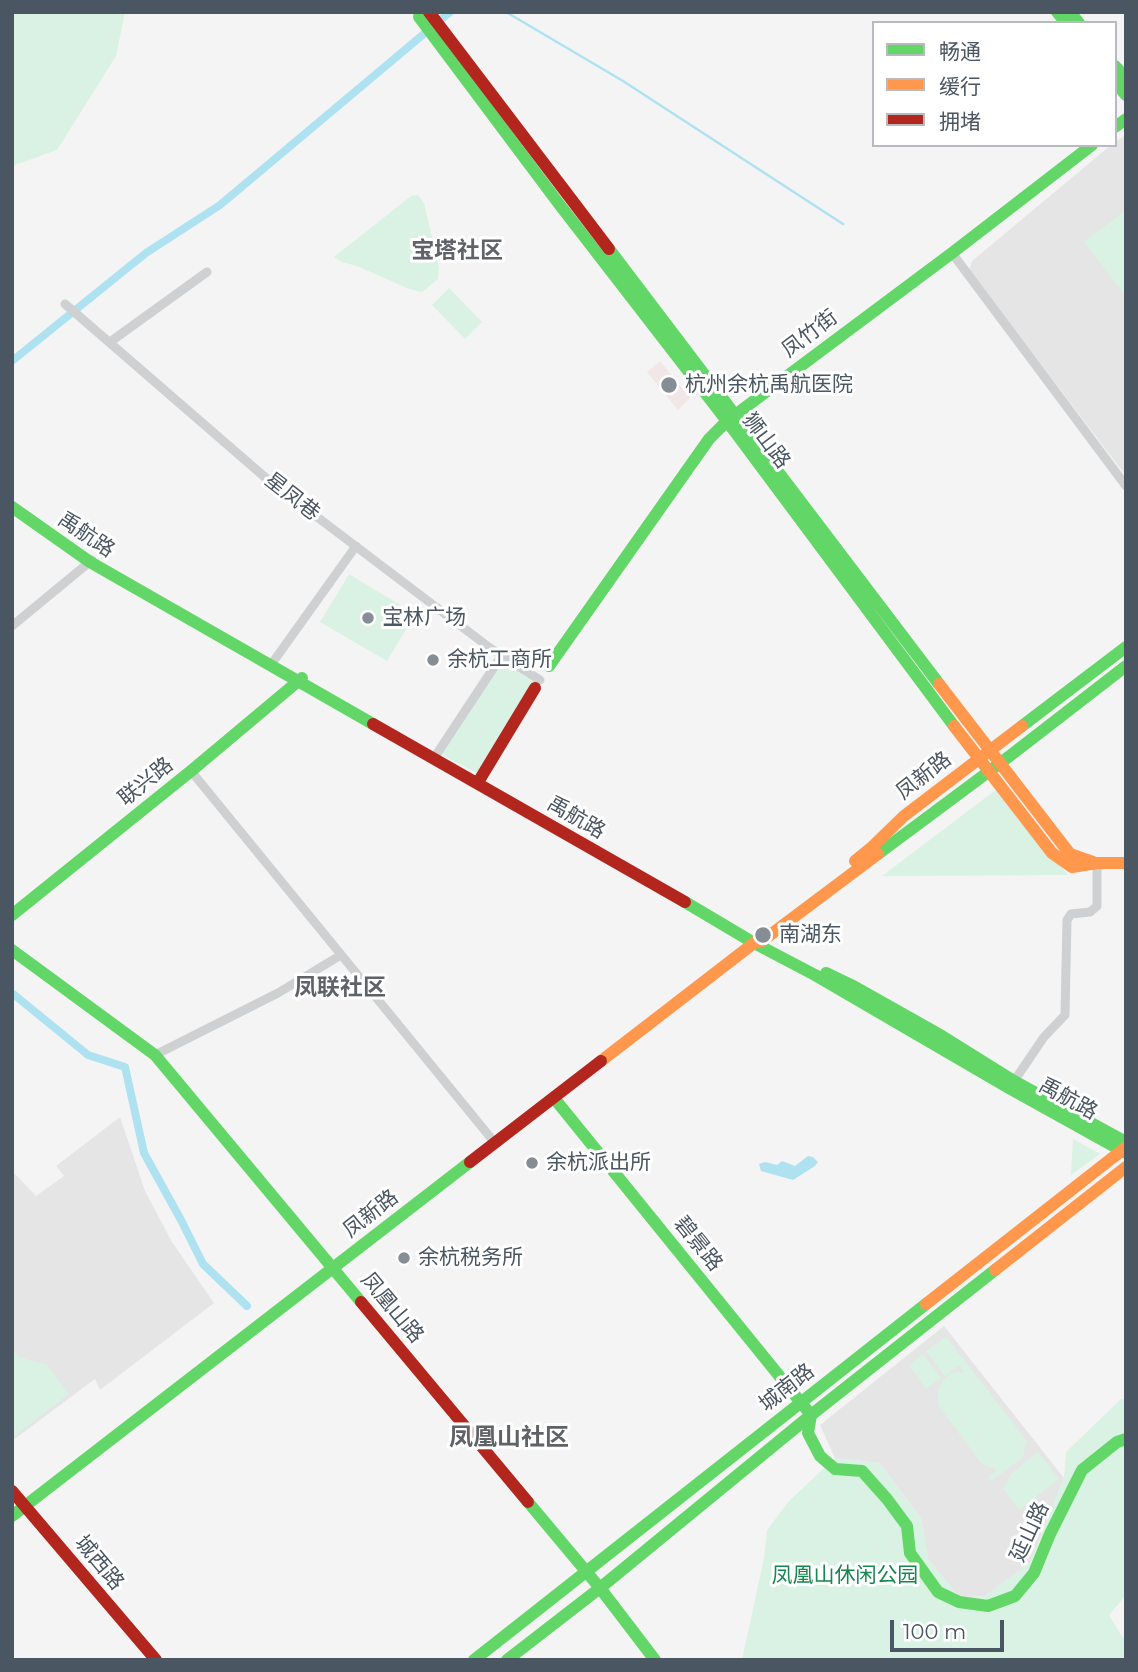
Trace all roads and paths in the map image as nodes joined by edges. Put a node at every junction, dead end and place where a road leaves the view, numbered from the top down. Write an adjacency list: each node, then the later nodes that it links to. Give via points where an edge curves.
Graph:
1 (423, 14): 7 (main road, 狮山路, via 559,204)
2 (1089, 147): 3 (main road, 凤竹街)
3 (951, 253): 7 (main road, 凤竹街); 8 (street)
4 (207, 272): 6 (street)
5 (65, 304): 6 (street, 星凤巷)
6 (110, 342): 11 (street, 星凤巷, via 267,479)
7 (732, 418): 18 (main road, 凤竹街, via 709,439); 21 (main road, 狮山路)
8 (1126, 486)
9 (12, 499): 12 (main road, 禹航路)
10 (12, 507): 12 (main road, 禹航路)
11 (356, 547): 15 (street, 星凤巷); 16 (street)
12 (92, 560): 13 (street); 16 (main road, 禹航路); 19 (main road, 禹航路)
13 (12, 626)
14 (1126, 647): 21 (main road, 凤新路)
15 (502, 655): 20 (street, 星凤巷); 22 (street)
16 (273, 662): 19 (main road, 禹航路)
17 (1126, 666): 23 (main road, 凤新路)
18 (549, 667): 20 (street)
19 (300, 680): 22 (main road, 禹航路); 24 (main road, 联兴路); 29 (main road, 禹航路)
20 (536, 680): 25 (main road)
21 (985, 754): 23 (main road, 狮山路); 29 (main road, 凤新路, via 904,816)
22 (436, 755): 25 (main road, 禹航路)
23 (995, 766): 26 (main road, 狮山路, via 1052,853 1072,867); 29 (main road, 凤新路)
24 (191, 771): 28 (main road, 联兴路); 31 (street)
25 (480, 779): 29 (main road, 禹航路, via 729,919)
26 (1097, 863): 27 (main road, 狮山路); 33 (street, via 1097,906 1066,920 1065,1015)
27 (1126, 863)
28 (12, 915)
29 (758, 941): 33 (main road, 禹航路); 34 (main road, 凤新路)
30 (12, 950): 32 (main road, 凤凰山路)
31 (341, 955): 32 (street, via 278,993); 35 (street)
32 (155, 1055): 38 (main road, 凤凰山路)
33 (1012, 1084): 36 (main road, 禹航路)
34 (554, 1098): 35 (main road, 凤新路); 39 (main road, 碧景路)
35 (495, 1143): 38 (main road, 凤新路)
36 (1125, 1149): 39 (main road, 城南路)
37 (1126, 1167): 40 (main road, 城南路)
38 (334, 1267): 43 (main road, 凤新路); 45 (main road, 凤凰山路)
39 (800, 1402): 40 (main road, 碧景路); 45 (main road, 城南路)
40 (811, 1415): 41 (main road, 延山路, via 808,1433 820,1456 835,1469 862,1471 887,1499 907,1526 910,1553 938,1592 959,1602 988,1606 1015,1596 1034,1573 1082,1470); 46 (main road, 城南路)
41 (1126, 1439)
42 (12, 1491): 43 (main road, 城西路)
43 (26, 1505): 44 (main road, 凤新路); 47 (main road, 城西路)
44 (12, 1516)
45 (586, 1571): 46 (main road, 凤凰山路); 48 (main road, 城南路)
46 (600, 1588): 49 (main road, 城南路); 50 (main road, 凤凰山路)
47 (156, 1660)
48 (474, 1660)
49 (507, 1660)
50 (655, 1660)

